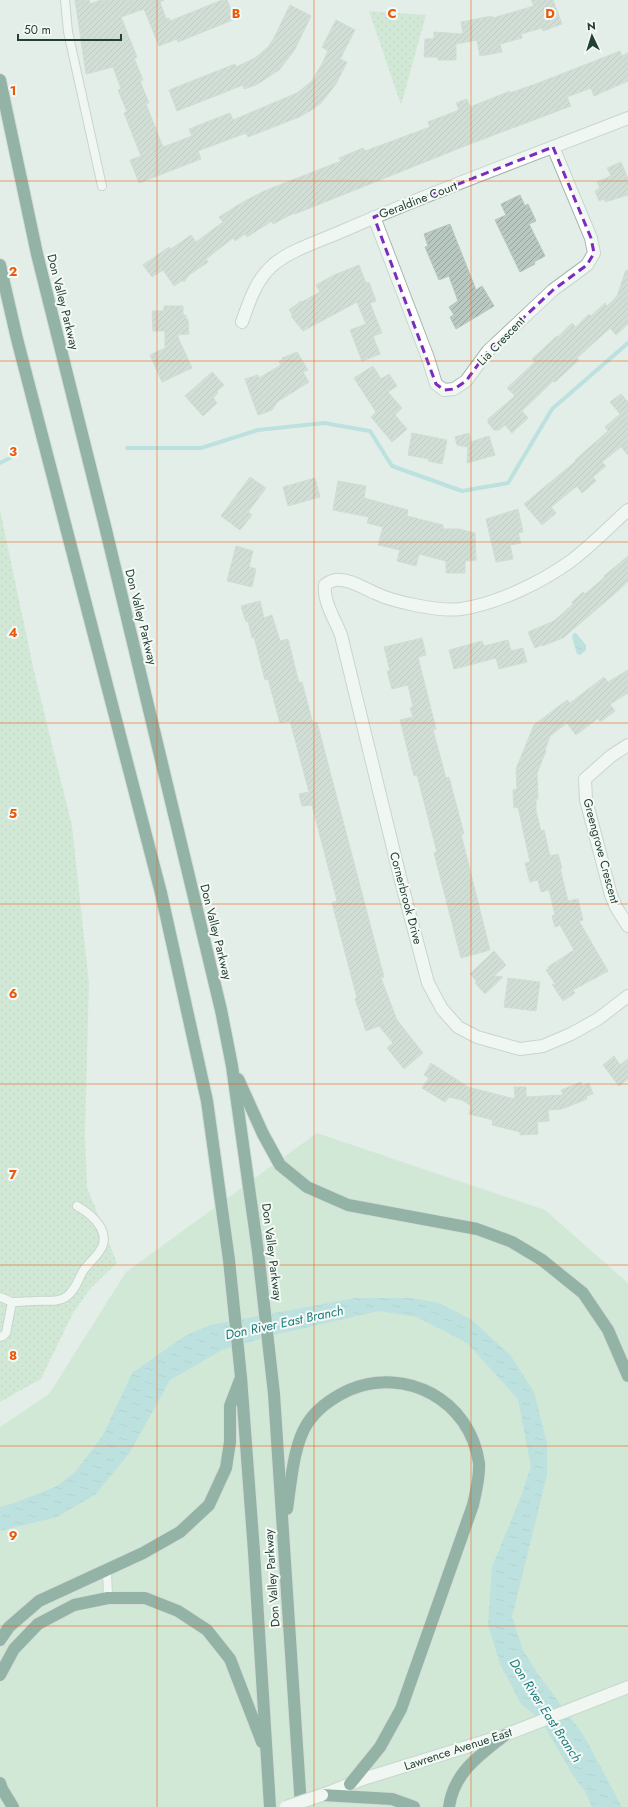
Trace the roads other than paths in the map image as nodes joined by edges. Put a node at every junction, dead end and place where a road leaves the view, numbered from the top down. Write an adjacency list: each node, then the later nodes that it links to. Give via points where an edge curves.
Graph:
1 (65, 0): 5 (lane, via 68,32)
2 (0, 80): 13 (highway, Don Valley Parkway, via 37,254 105,526 221,1010)
3 (628, 118): 4 (street, Geraldine Court)
4 (553, 148): 6 (street, Geraldine Court); 6 (street, Lia Crescent, via 591,238 594,252 587,265 553,290 488,351 466,381 454,390 444,390 436,384)
5 (102, 186)
6 (374, 217): 8 (street, Geraldine Court, via 273,264 254,291)
7 (0, 265): 19 (highway, Don Valley Parkway, via 161,893 207,1101 229,1260)
8 (242, 322)
9 (628, 510): 12 (street, Cornerbrook Drive, via 572,561 512,595 460,609 430,608 410,603 376,594 351,581 339,579 325,585 327,601 341,635 428,983 442,1009 458,1027 477,1037 520,1049 544,1046 571,1034 598,1019)
10 (628, 745): 11 (street, Greengrove Crescent, via 585,779 586,800 612,895 616,908)
11 (628, 926)
12 (628, 996)
13 (232, 1066): 18 (highway, via 280,1165 307,1187 348,1205 477,1229 512,1242 542,1260 583,1293 608,1330); 20 (highway, Don Valley Parkway, via 258,1252 274,1394)
14 (77, 1206): 16 (lane, via 95,1218 102,1228 104,1242 75,1288 57,1301)
15 (0, 1297): 16 (lane)
16 (12, 1302): 17 (lane, via 6,1333)
17 (0, 1337)
18 (628, 1376)
19 (241, 1377): 21 (highway, via 230,1406 230,1442 226,1468 209,1505 180,1532); 27 (highway, Don Valley Parkway)
20 (284, 1532): 29 (highway, via 299,1443 306,1425 330,1400 372,1382 396,1382 417,1387 439,1397 464,1423 479,1463 479,1478 473,1505 401,1709 380,1747); 34 (highway, Don Valley Parkway)
21 (107, 1570): 22 (lane); 23 (highway, via 39,1601 9,1627)
22 (108, 1598): 24 (highway, via 74,1605 38,1624 14,1649); 27 (highway, via 145,1598 178,1611 207,1630 230,1658)
23 (0, 1640)
24 (0, 1675)
25 (628, 1687): 26 (street, Lawrence Avenue East)
26 (504, 1735): 29 (street, Lawrence Avenue East); 36 (highway, via 465,1768 454,1787)
27 (267, 1754): 32 (highway, Don Valley Parkway)
28 (0, 1783): 31 (highway)
29 (346, 1786): 30 (street, Lawrence Avenue East)
30 (322, 1795): 33 (street, Lawrence Avenue East, bridge); 35 (highway, via 392,1799)
31 (13, 1807)
32 (270, 1807)
33 (286, 1807)
34 (301, 1807)
35 (414, 1807)
36 (448, 1807)

